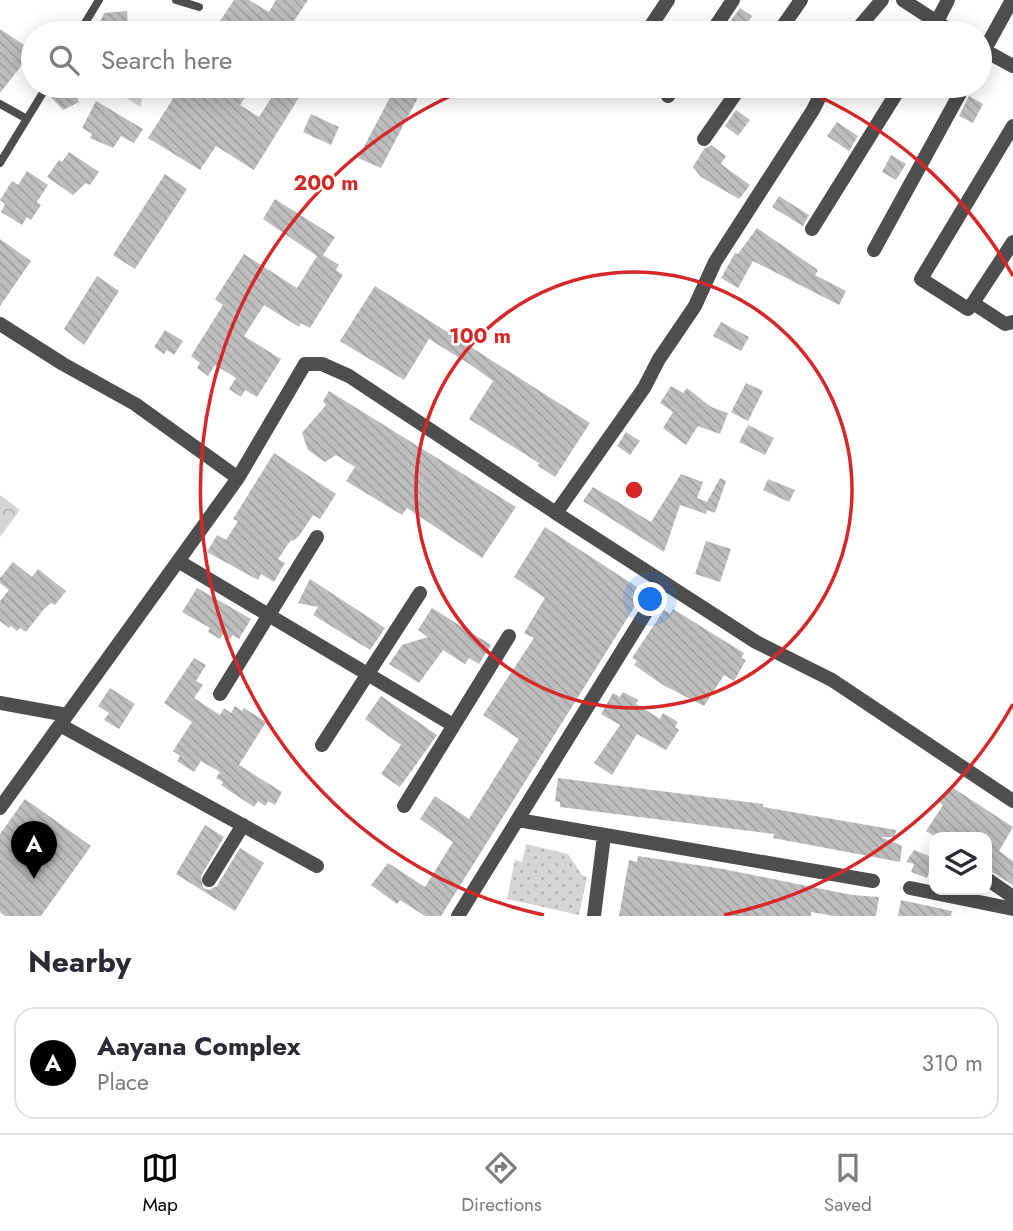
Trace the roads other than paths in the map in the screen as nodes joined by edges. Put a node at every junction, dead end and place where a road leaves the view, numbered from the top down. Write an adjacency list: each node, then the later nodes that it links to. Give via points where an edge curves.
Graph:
1 (99, 0): 11 (lane)
2 (176, 0): 10 (lane)
3 (668, 0): 12 (street)
4 (733, 0): 13 (street)
5 (801, 0): 14 (street)
6 (882, 0): 15 (street)
7 (903, 0): 16 (street)
8 (948, 0): 17 (street)
9 (1012, 0): 18 (street)
10 (199, 7)
11 (86, 21)
12 (654, 21)
13 (719, 21)
14 (786, 21)
15 (864, 21)
16 (926, 21)
17 (938, 21)
18 (992, 34)
19 (992, 57): 20 (street)
20 (1013, 66)
21 (40, 98): 27 (lane)
22 (733, 98): 29 (street)
23 (819, 98): 38 (street, via 715,262 695,306 644,388)
24 (894, 98): 31 (street)
25 (957, 98): 33 (street)
26 (0, 104): 27 (lane)
27 (27, 119): 30 (lane)
28 (1013, 126): 34 (street, via 921,279 968,309)
29 (704, 139)
30 (0, 163)
31 (812, 229)
32 (1013, 242): 34 (street)
33 (874, 250)
34 (973, 303): 35 (street, via 1005,324)
35 (1013, 322)
36 (0, 324): 37 (street, via 135,404)
37 (238, 478): 38 (street, via 305,364 322,364 349,376); 40 (street)
38 (556, 513): 41 (street)
39 (317, 537): 43 (street)
40 (178, 561): 43 (street); 48 (street)
41 (664, 583): 51 (street, via 756,642 832,680); 54 (street)
42 (420, 593): 45 (street)
43 (269, 615): 45 (street); 46 (street)
44 (509, 636): 49 (street)
45 (368, 674): 49 (street); 50 (street)
46 (220, 694)
47 (0, 703): 48 (street)
48 (64, 720): 53 (street); 55 (street)
49 (453, 726): 52 (street)
50 (322, 745)
51 (1013, 801)
52 (404, 806)
53 (0, 808)
54 (518, 820): 56 (street); 66 (street)
55 (243, 825): 57 (street); 58 (street)
56 (604, 836): 59 (street); 67 (street)
57 (317, 866)
58 (209, 880)
59 (873, 881)
60 (992, 882): 64 (street)
61 (910, 888): 62 (street)
62 (929, 889)
63 (957, 895): 65 (street)
64 (1013, 897)
65 (1013, 909)
66 (458, 916)
67 (594, 916)

